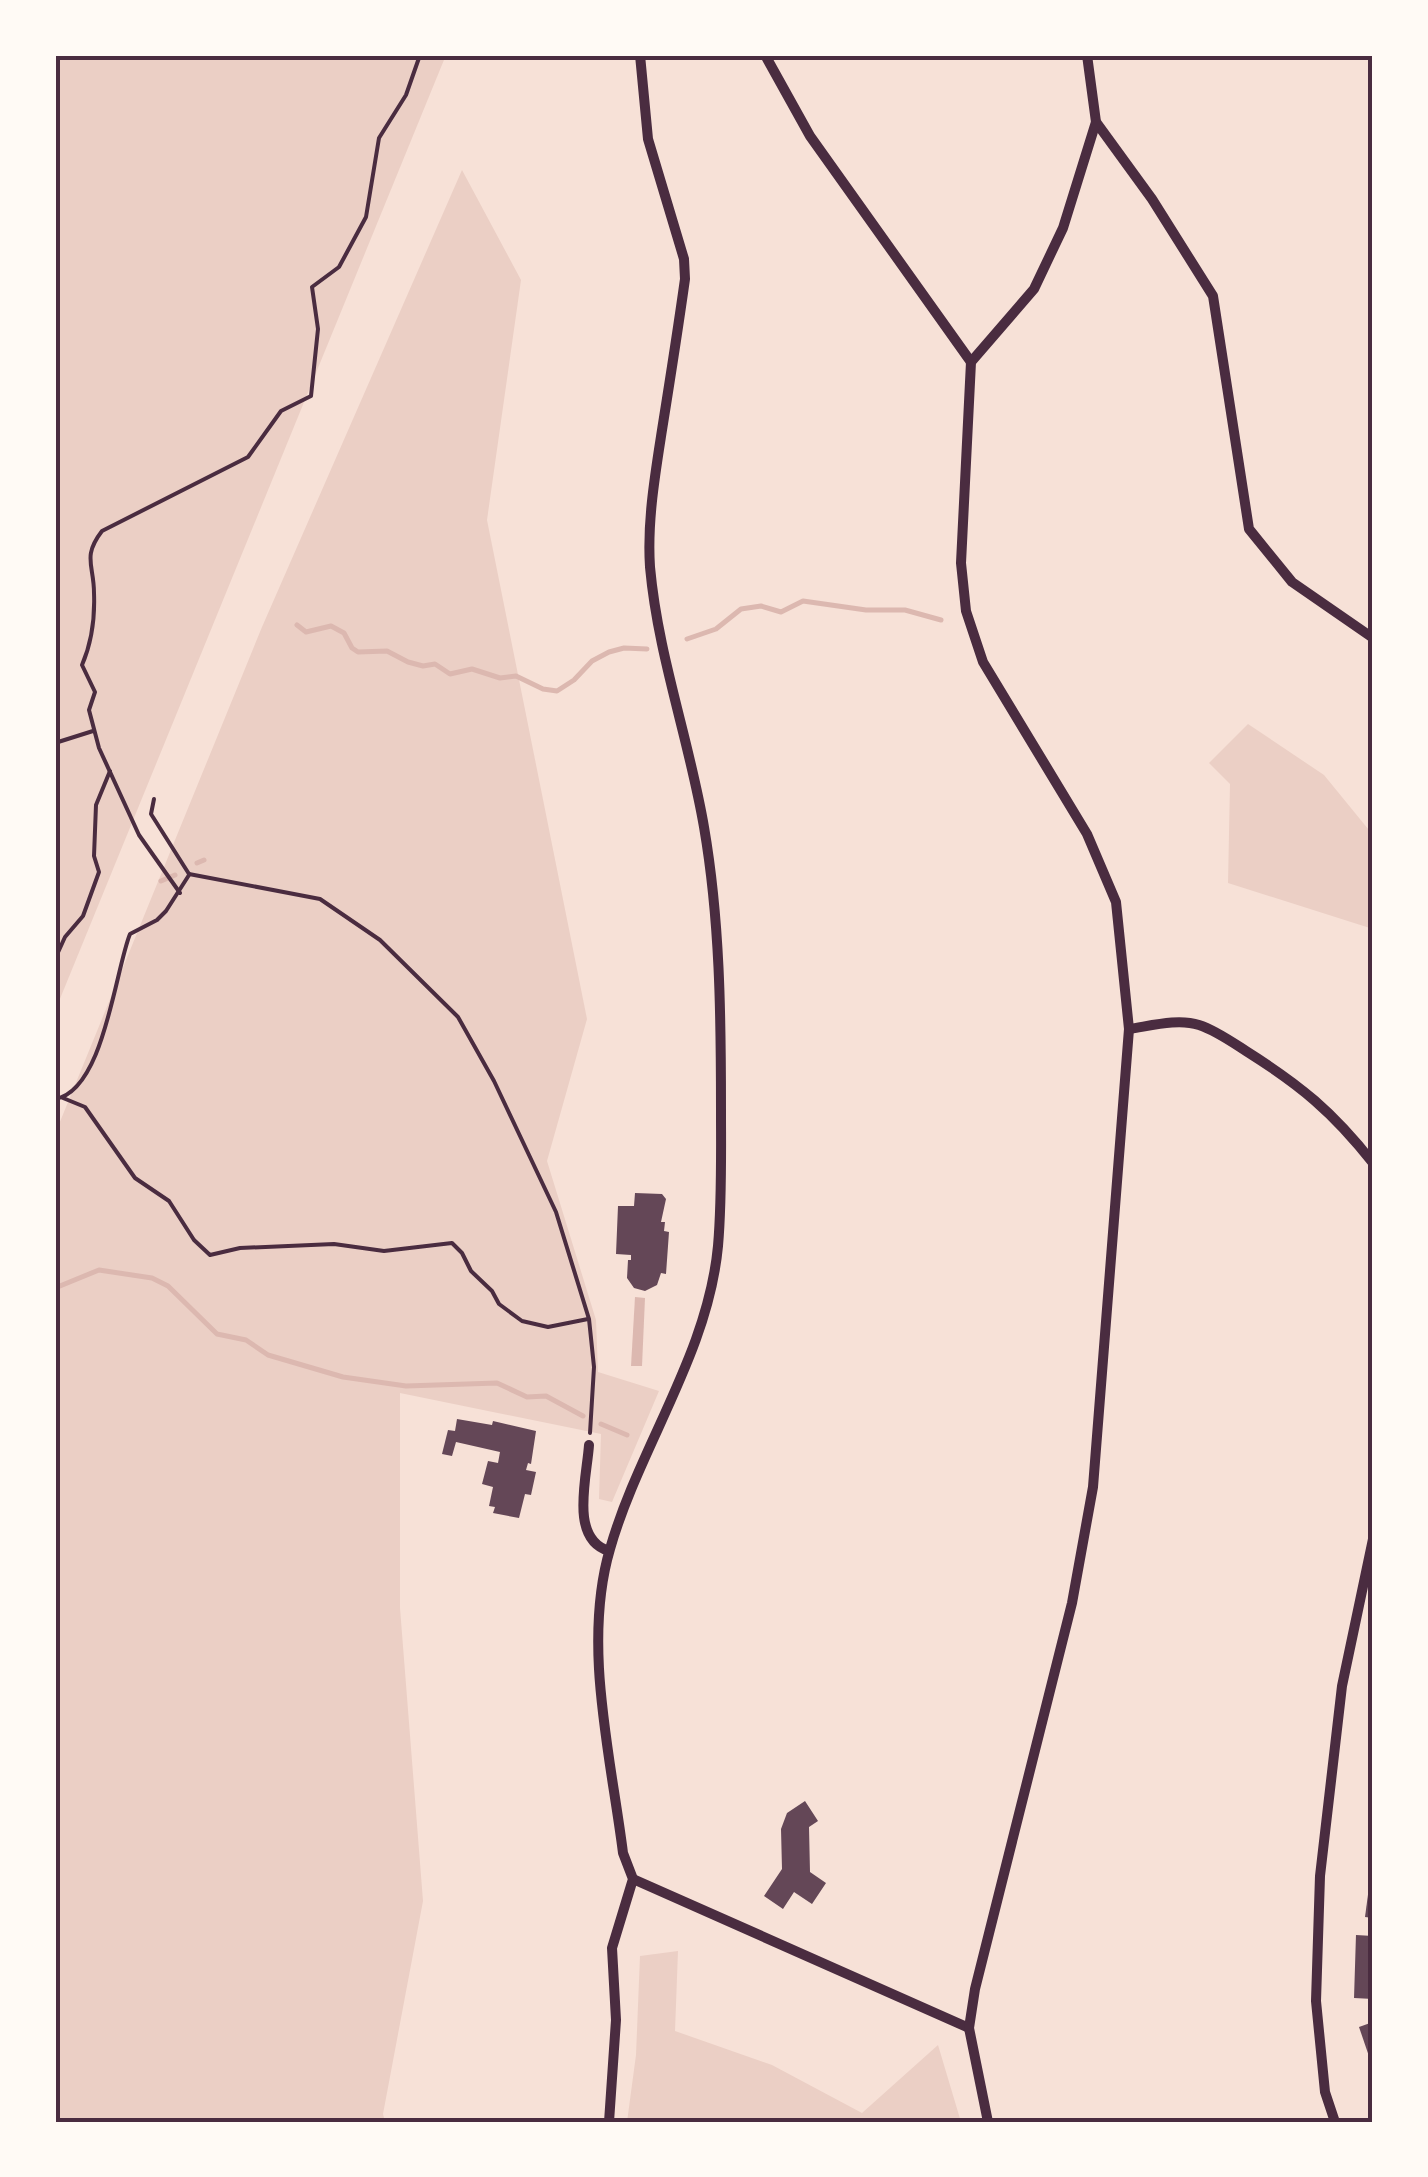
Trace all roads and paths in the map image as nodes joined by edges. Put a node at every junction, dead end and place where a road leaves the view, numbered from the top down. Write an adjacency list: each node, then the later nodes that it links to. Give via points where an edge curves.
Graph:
1 (420, 55): 8 (path, via 406,96 380,138 366,217 339,268 312,287 318,329 311,396 282,411 248,457 102,532 92,544 92,640 82,665 96,692 89,710)
2 (640, 55): 22 (street, via 648,139 684,260 650,564 660,647 694,778 714,908 721,1178 706,1310)
3 (765, 55): 6 (street, via 810,136)
4 (1087, 55): 5 (street)
5 (1096, 122): 6 (street, via 1063,228 1034,289); 7 (street, via 1213,296 1250,529 1292,582)
6 (971, 362): 15 (street, via 961,544 966,611 983,662 1087,834 1116,902)
7 (1373, 638)
8 (93, 731): 9 (path); 10 (path)
9 (55, 743)
10 (110, 771): 13 (path, via 139,835); 14 (path, via 96,805 99,872 83,916)
11 (154, 799): 12 (path, via 151,814)
12 (189, 874): 13 (path); 19 (path, via 320,899 380,940 458,1017 556,1212)
13 (180, 893): 16 (path, via 157,920 130,934 107,1029 79,1083)
14 (55, 959)
15 (1129, 1028): 18 (street, via 1198,1024 1237,1044 1298,1083); 24 (street, via 1094,1487)
16 (63, 1098): 17 (path); 19 (path, via 85,1108 134,1178 170,1202 210,1255 334,1244 384,1252 452,1243 500,1304 522,1321 548,1328)
17 (55, 1100)
18 (1373, 1163)
19 (589, 1319): 20 (path)
20 (589, 1445): 22 (street, via 585,1528 594,1545)
21 (1373, 1539): 27 (street, via 1342,1686 1320,1876 1316,2001 1325,2092)
22 (609, 1551): 23 (street, via 598,1606 601,1687 623,1853)
23 (634, 1879): 24 (street); 25 (street, via 612,1948 616,2020)
24 (969, 2028): 26 (street)
25 (609, 2122)
26 (988, 2122)
27 (1336, 2122)

